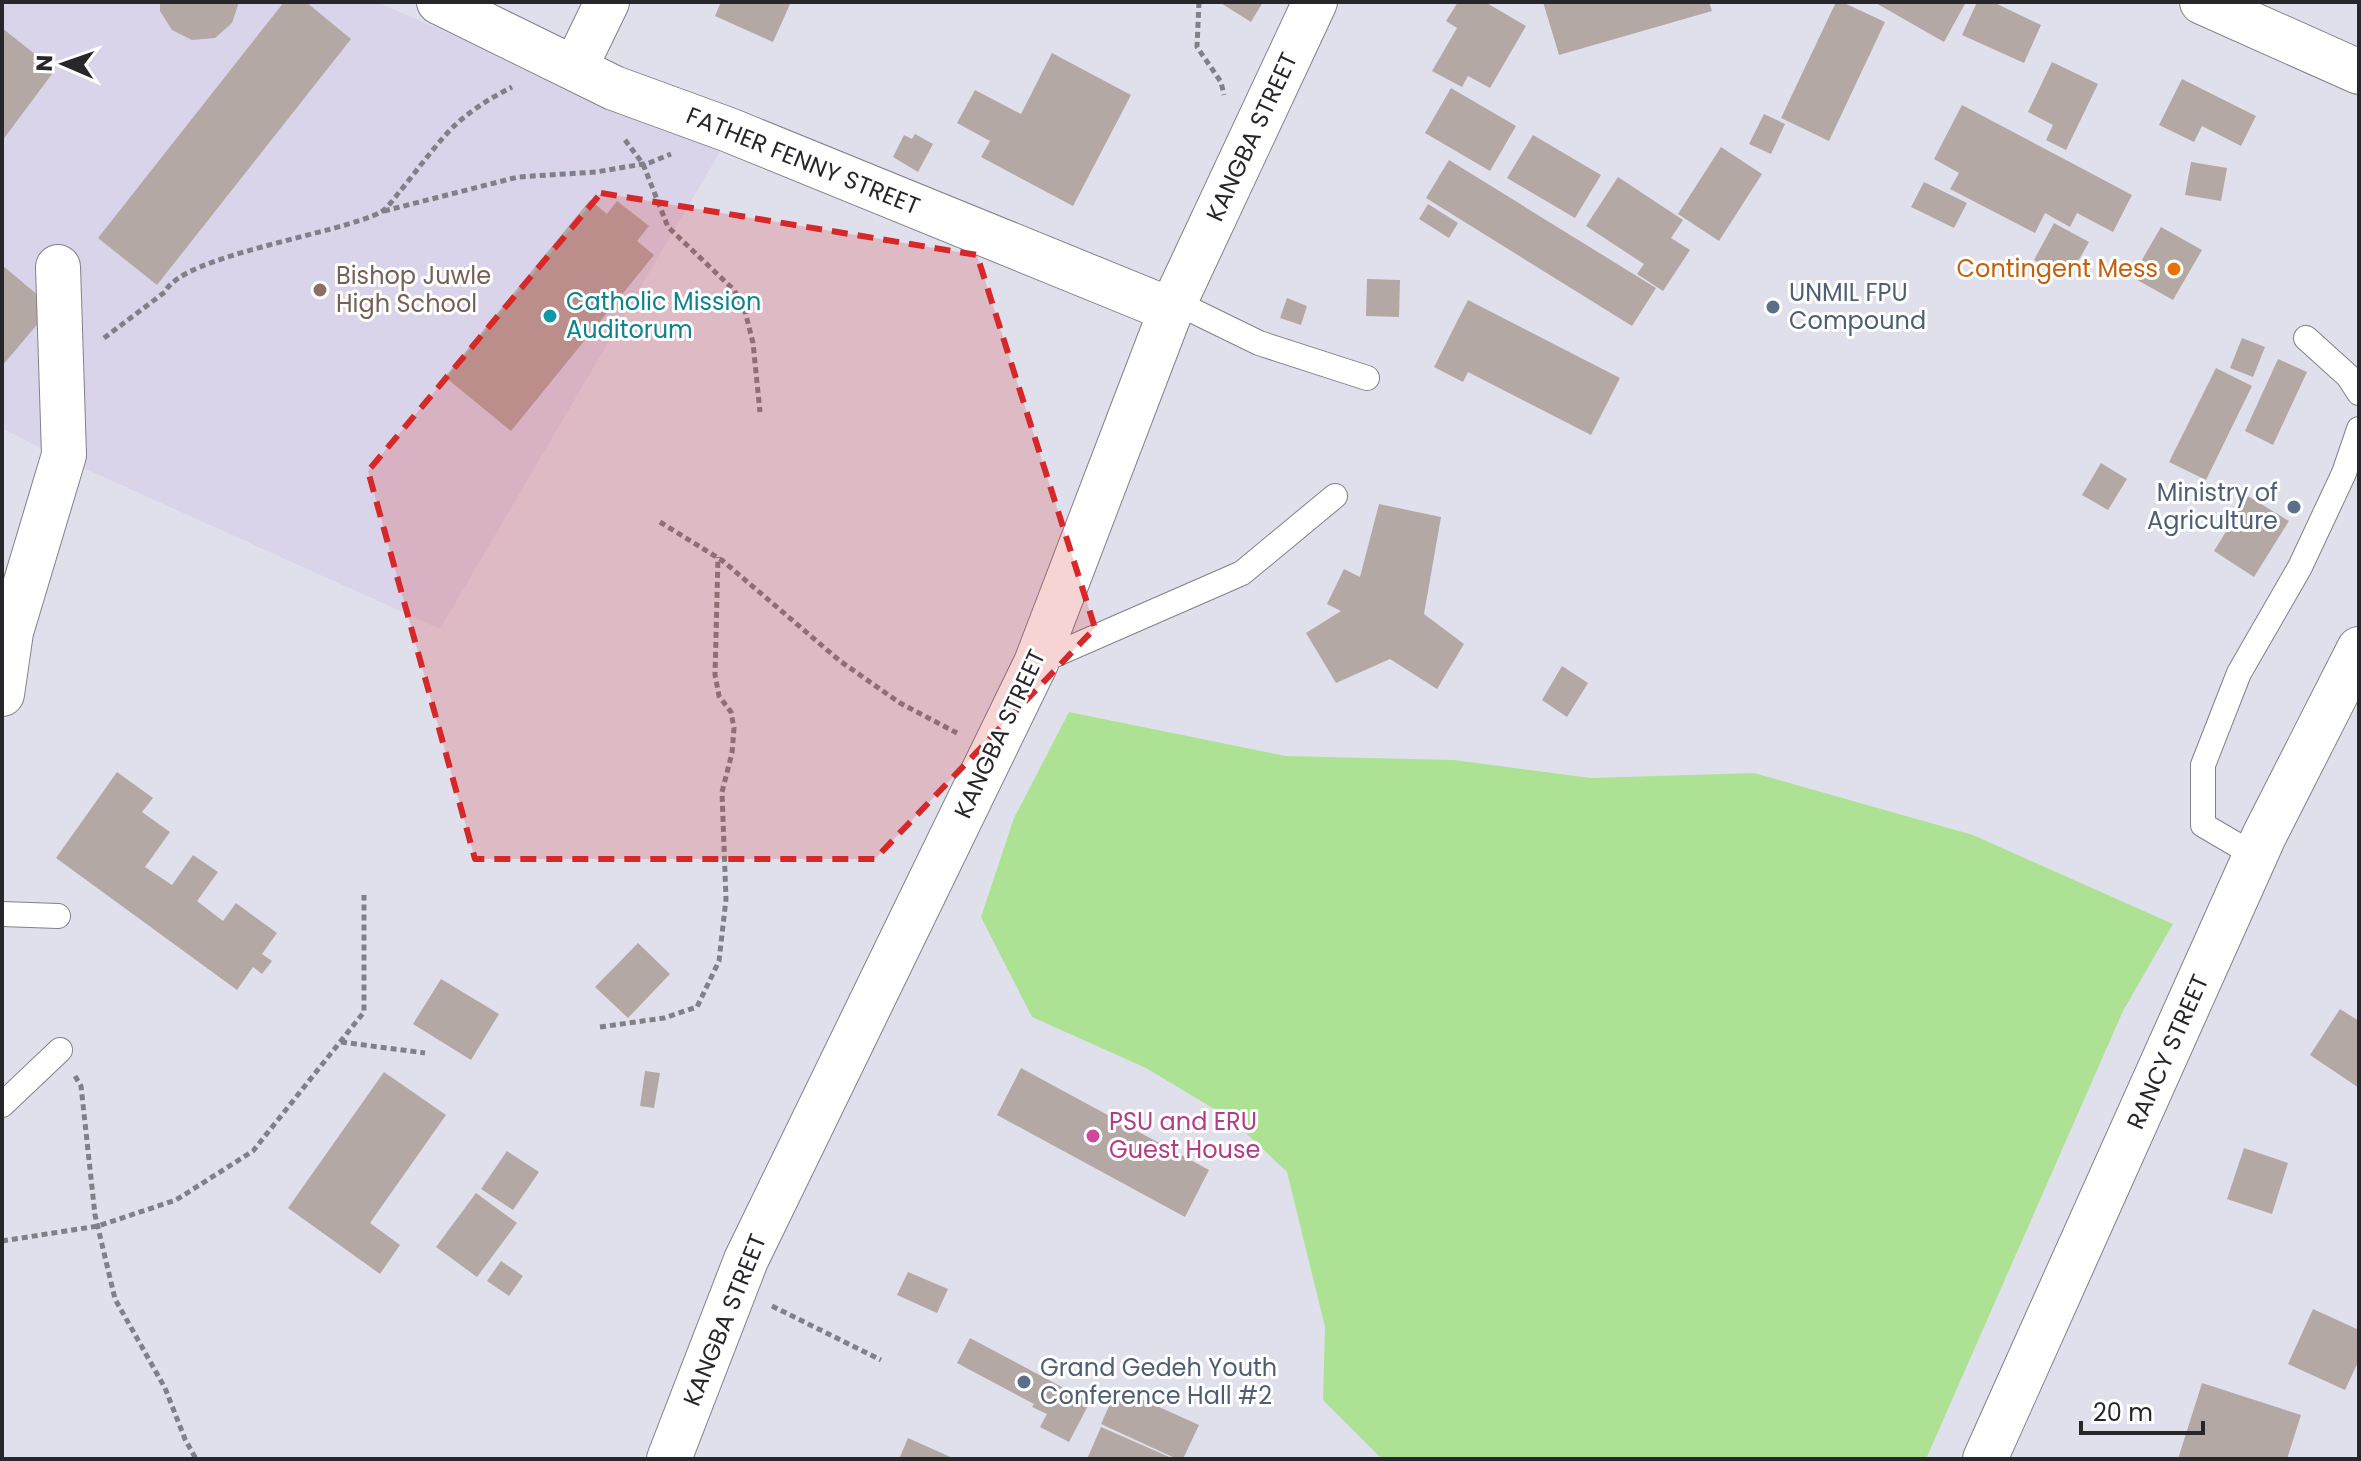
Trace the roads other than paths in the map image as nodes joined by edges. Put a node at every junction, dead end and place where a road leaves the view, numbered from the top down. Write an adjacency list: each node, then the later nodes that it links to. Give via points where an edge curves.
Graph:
1 (439, 2): 5 (street, FATHER FENNY STREET)
2 (607, 2): 5 (street)
3 (1315, 2): 8 (street, KANGBA STREET)
4 (2202, 2): 6 (street)
5 (569, 65): 8 (street, FATHER FENNY STREET, via 614,88)
6 (2359, 72)
7 (58, 267): 16 (street, via 64,455 11,632)
8 (1173, 306): 10 (lane, via 1259,343); 15 (street, KANGBA STREET)
9 (2306, 338): 11 (lane)
10 (1367, 378)
11 (2359, 393)
12 (2359, 429): 17 (lane, via 2300,567 2239,673 2203,765 2203,825)
13 (1335, 496): 15 (lane, via 1242,573)
14 (2359, 649): 17 (street, RANCY STREET)
15 (1036, 663): 22 (street, KANGBA STREET, via 746,1260)
16 (2, 694)
17 (2256, 856): 23 (street, RANCY STREET)
18 (2, 914): 19 (lane)
19 (58, 916)
20 (60, 1050): 21 (lane)
21 (2, 1105)
22 (669, 1459)
23 (1985, 1459)

